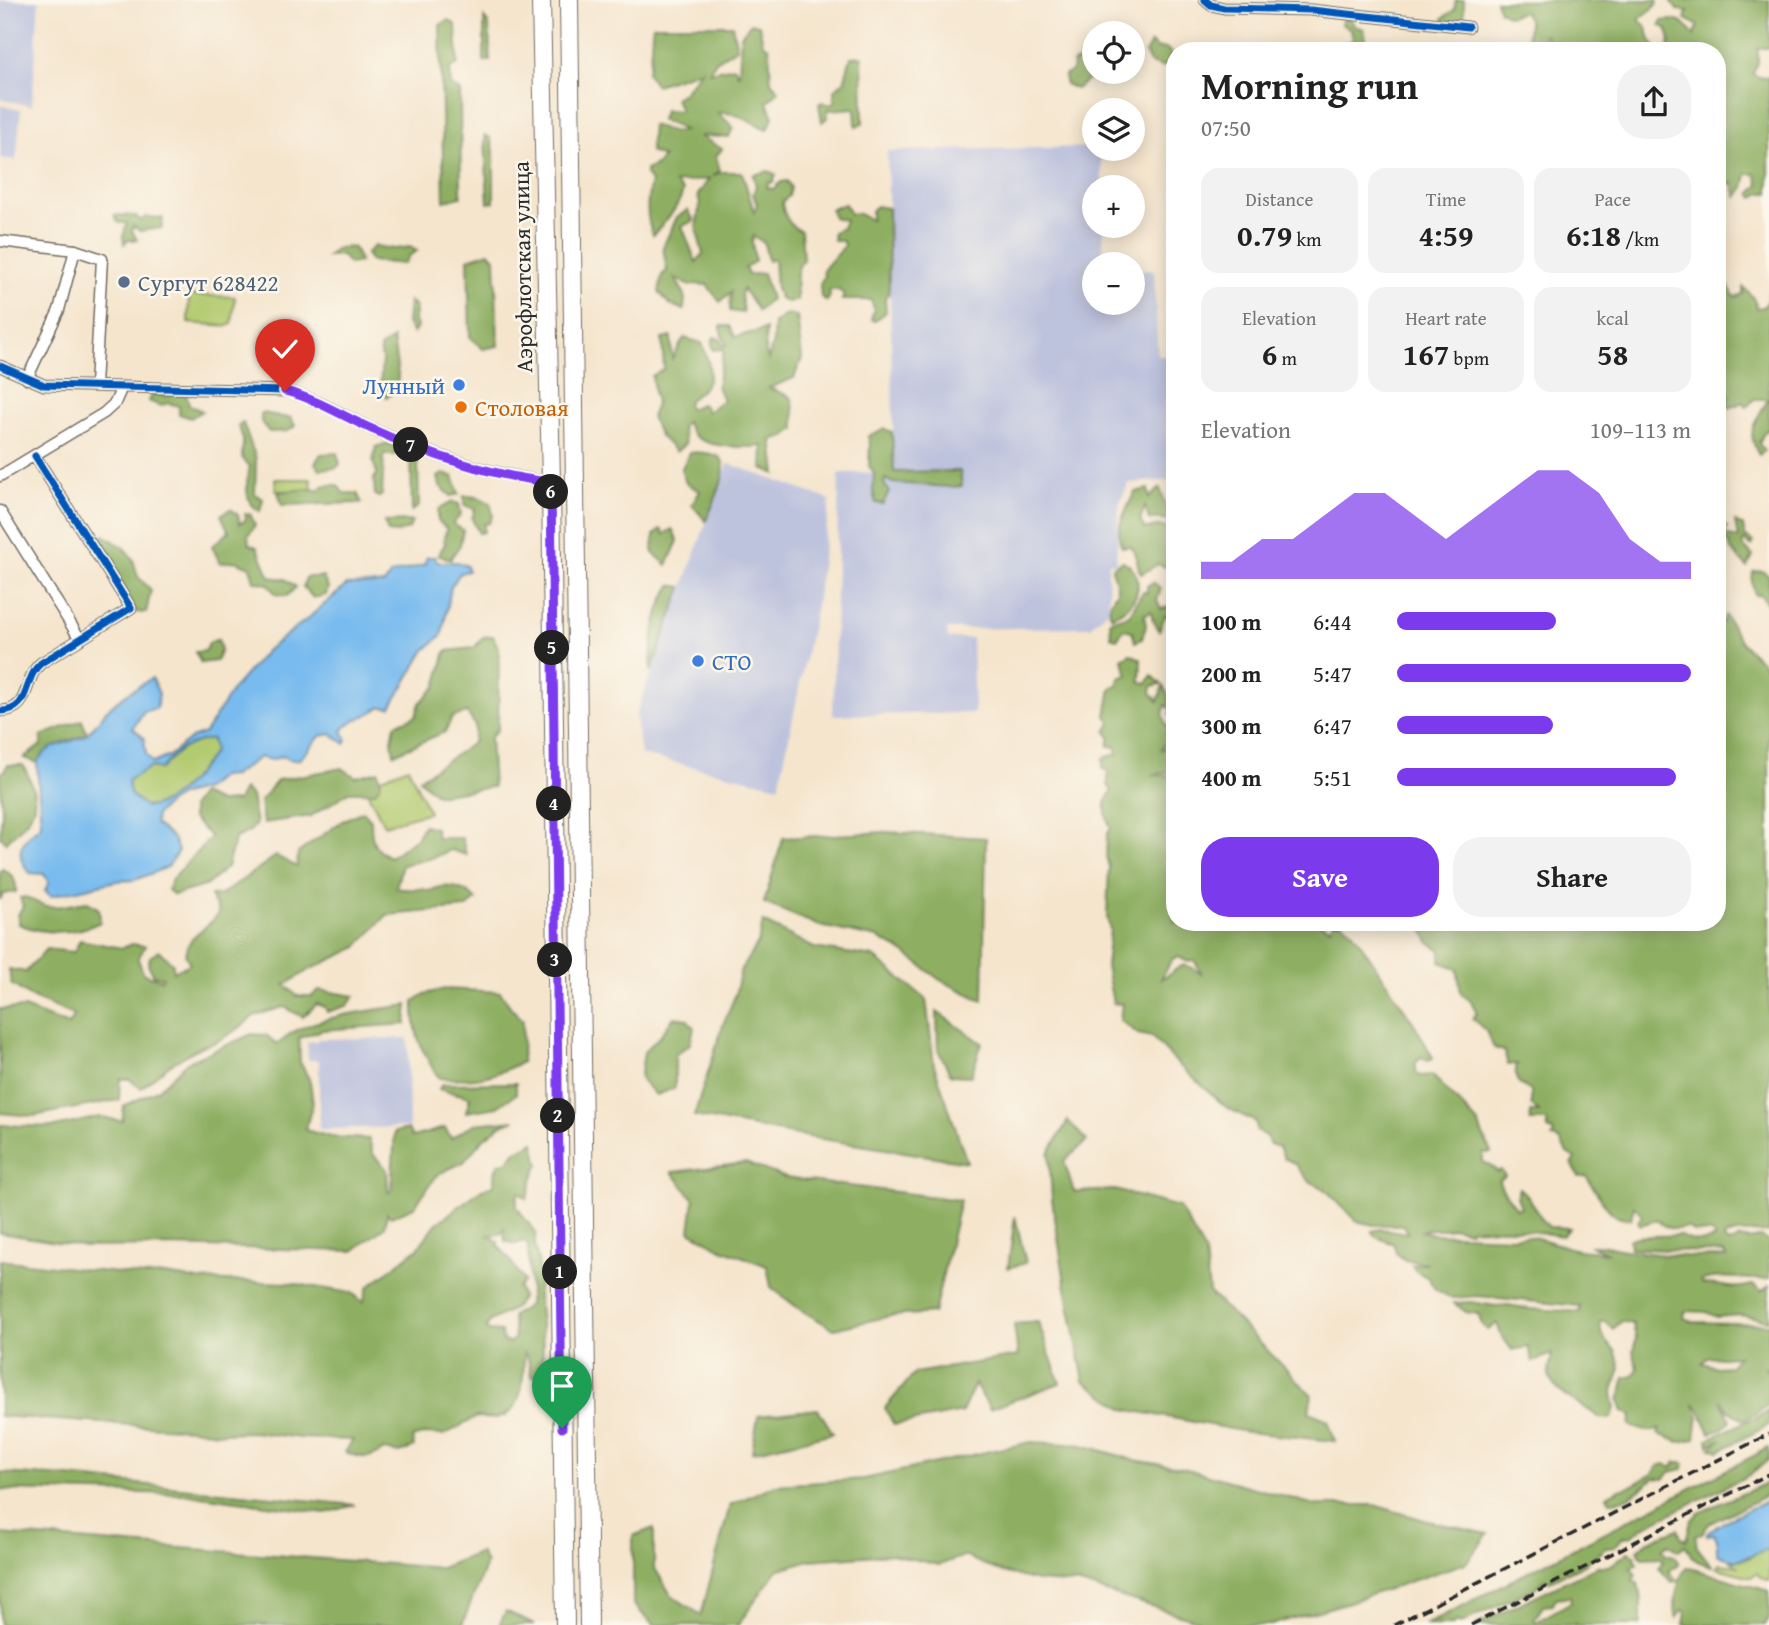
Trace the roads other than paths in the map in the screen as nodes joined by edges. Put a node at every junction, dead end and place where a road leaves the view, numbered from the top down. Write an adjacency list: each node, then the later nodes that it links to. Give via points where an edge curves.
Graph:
1 (541, 0): 13 (main road, Аэрофлотская улица)
2 (569, 0): 18 (main road)
3 (1205, 0): 4 (street, via 1224,8 1311,10)
4 (1468, 27)
5 (0, 241): 6 (street)
6 (75, 250): 8 (street, via 59,310); 9 (street, via 102,259)
7 (0, 366): 8 (street)
8 (27, 379): 9 (street, via 44,385)
9 (96, 385): 10 (street)
10 (122, 387): 11 (street, via 119,398 104,413); 13 (street, via 285,391 307,396 373,430 428,451 517,478)
11 (35, 456): 12 (street); 15 (street, via 131,608)
12 (0, 476)
13 (551, 482): 17 (main road, Аэрофлотская улица)
14 (0, 511): 15 (street)
15 (80, 639): 16 (street, via 36,668 17,707)
16 (0, 711)
17 (565, 1625)
18 (589, 1625)

